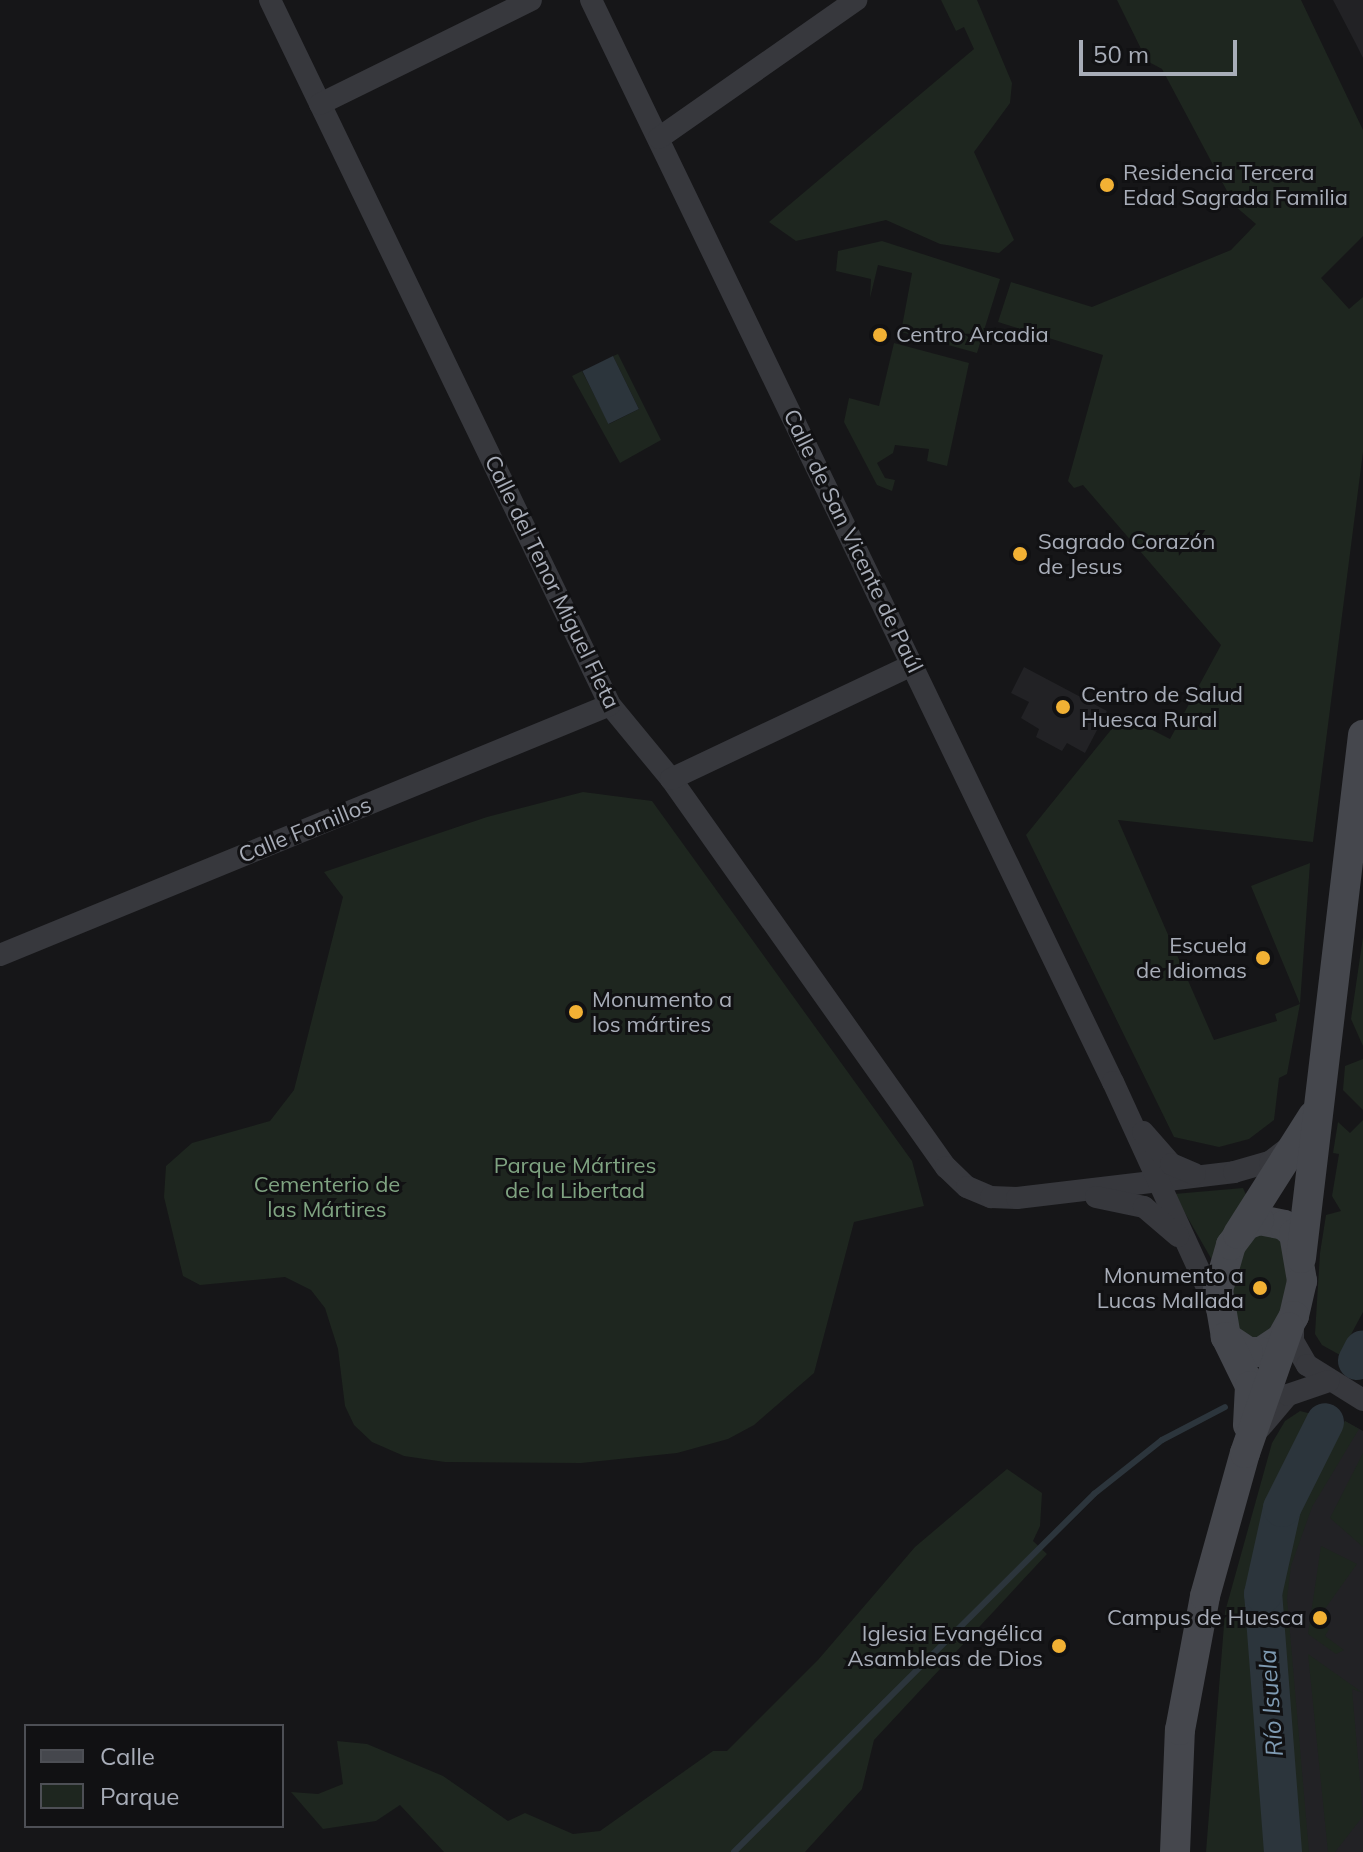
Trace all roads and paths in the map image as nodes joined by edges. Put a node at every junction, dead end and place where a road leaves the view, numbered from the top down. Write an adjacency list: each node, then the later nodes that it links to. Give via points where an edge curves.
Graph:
1 (270, 0): 5 (street, Calle del Tenor Miguel Fleta)
2 (531, 0): 5 (street)
3 (591, 0): 6 (street, Calle de San Vicente de Paúl)
4 (856, 0): 6 (street)
5 (320, 104): 8 (street, Calle del Tenor Miguel Fleta)
6 (659, 138): 7 (street, Calle de San Vicente de Paúl)
7 (912, 665): 10 (street); 12 (street, Calle de San Vicente de Paúl)
8 (610, 705): 10 (street, Calle del Tenor Miguel Fleta); 11 (street, Calle Fornillos)
9 (1363, 735): 13 (main road)
10 (671, 779): 18 (street, Calle del Tenor Miguel Fleta, via 946,1167 967,1187 991,1197)
11 (0, 955)
12 (1113, 1082): 15 (street, Calle de San Vicente de Paúl, via 1157,1152 1184,1171); 16 (street, Calle de San Vicente de Paúl)
13 (1317, 1111): 14 (main road); 20 (main road)
14 (1298, 1139): 15 (street, Calle del Tenor Miguel Fleta, via 1270,1162); 17 (main road)
15 (1205, 1177): 16 (street, Calle del Tenor Miguel Fleta); 17 (street, Calle de San Vicente de Paúl, via 1239,1179)
16 (1155, 1180): 18 (street, Calle del Tenor Miguel Fleta); 21 (street, Calle de San Vicente de Paúl)
17 (1264, 1191): 19 (main road); 20 (street)
18 (1067, 1194): 21 (street, Calle del Tenor Miguel Fleta, via 1144,1207 1168,1226)
19 (1238, 1234): 20 (main road, via 1246,1225 1272,1220); 23 (main road, via 1222,1266)
20 (1297, 1246): 22 (main road)
21 (1197, 1262): 23 (street, Calle de San Vicente de Paúl)
22 (1291, 1322): 23 (main road, via 1274,1346 1261,1352); 24 (main road); 25 (street, via 1298,1354)
23 (1227, 1332): 24 (street); 27 (main road, via 1250,1386)
24 (1277, 1366): 25 (street); 27 (main road)
25 (1329, 1381): 26 (street); 27 (street, via 1288,1395)
26 (1363, 1400)
27 (1250, 1443): 28 (main road, via 1205,1596 1180,1730)
28 (1175, 1852)

